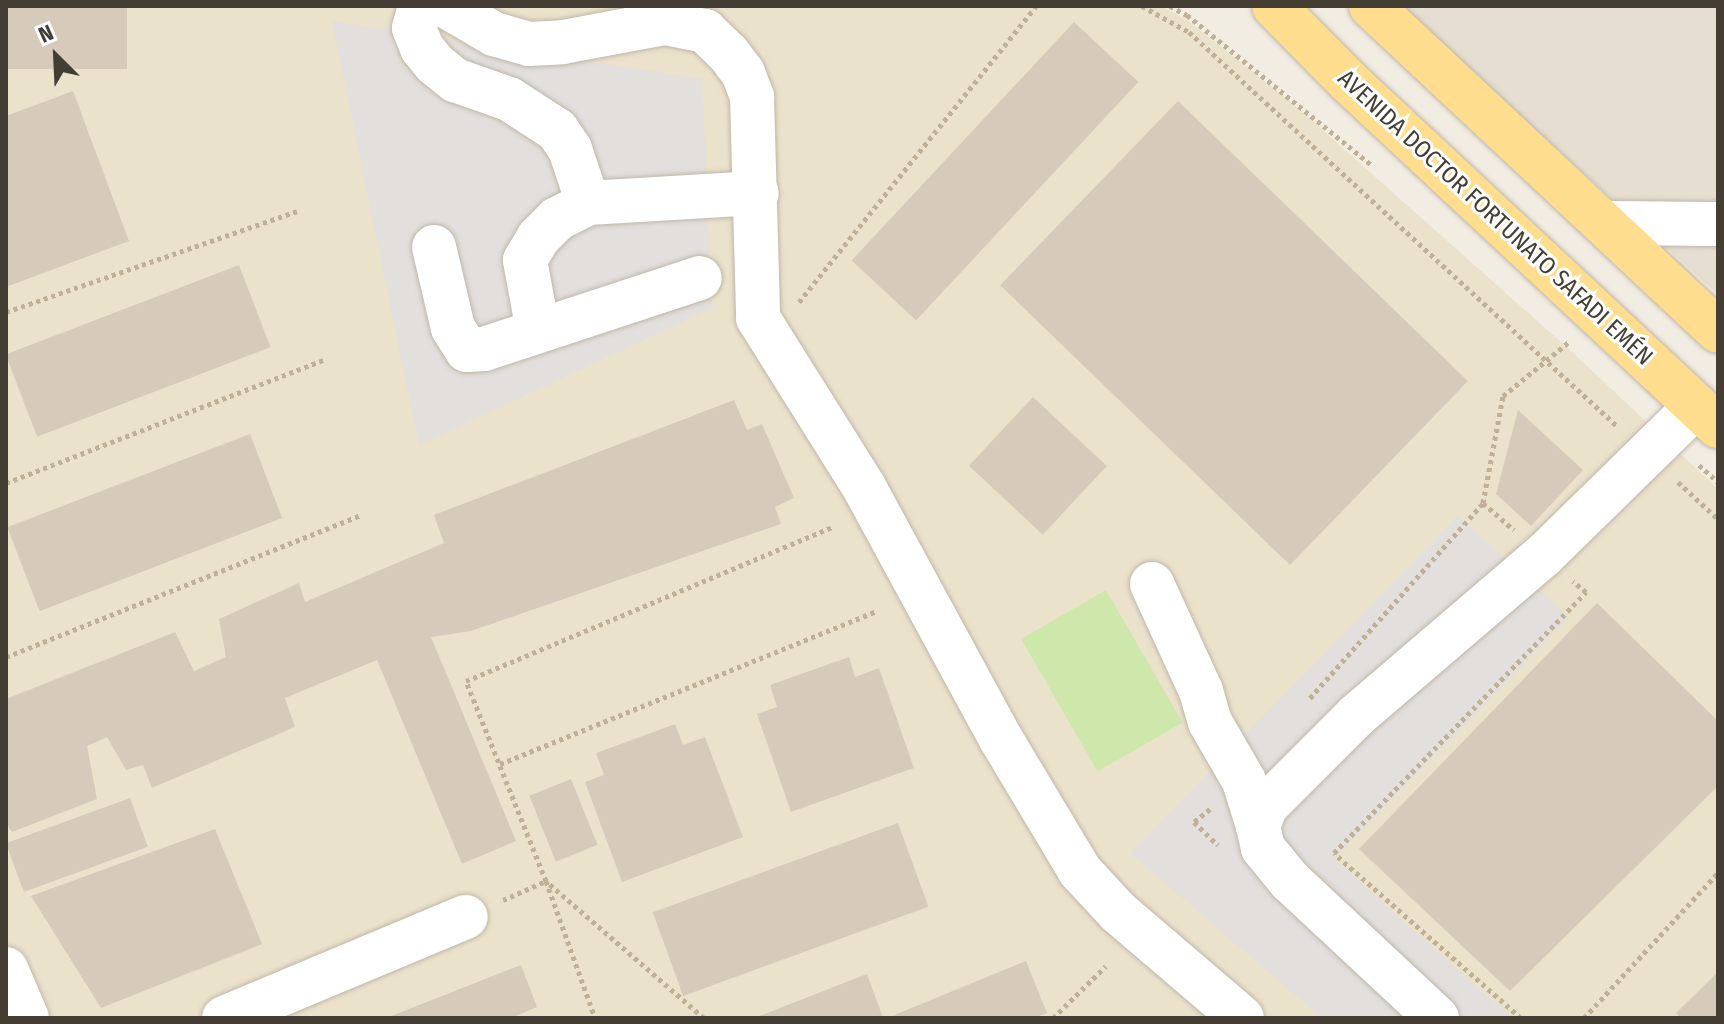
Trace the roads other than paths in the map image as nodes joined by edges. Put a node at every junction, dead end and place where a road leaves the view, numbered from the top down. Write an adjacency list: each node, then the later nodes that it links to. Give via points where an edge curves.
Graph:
1 (420, 6): 7 (street, via 414,28 435,64 455,80 509,99 557,130 570,149)
2 (446, 6): 5 (street, via 494,34 529,44)
3 (1274, 6): 14 (main road, AVENIDA DOCTOR FORTUNATO SAFADI EMÉN)
4 (1371, 6): 8 (main road)
5 (619, 20): 6 (street, via 705,31 728,53 752,97)
6 (757, 193): 7 (street); 21 (street, via 758,318 864,487 1059,838 1080,871 1118,912)
7 (588, 203): 12 (street, via 557,219 525,260)
8 (1606, 223): 9 (street); 13 (main road)
9 (1718, 224)
10 (434, 247): 12 (street, via 453,328 467,350)
11 (700, 278): 12 (street)
12 (538, 331)
13 (1718, 331)
14 (1707, 416): 16 (street, via 1356,716 1266,806)
15 (1152, 584): 16 (street, via 1210,722 1244,781)
16 (1243, 840): 22 (street, via 1263,848 1290,881)
17 (466, 917): 20 (street)
18 (6, 969): 19 (street)
19 (27, 1018)
20 (224, 1018)
21 (1242, 1018)
22 (1437, 1018)

